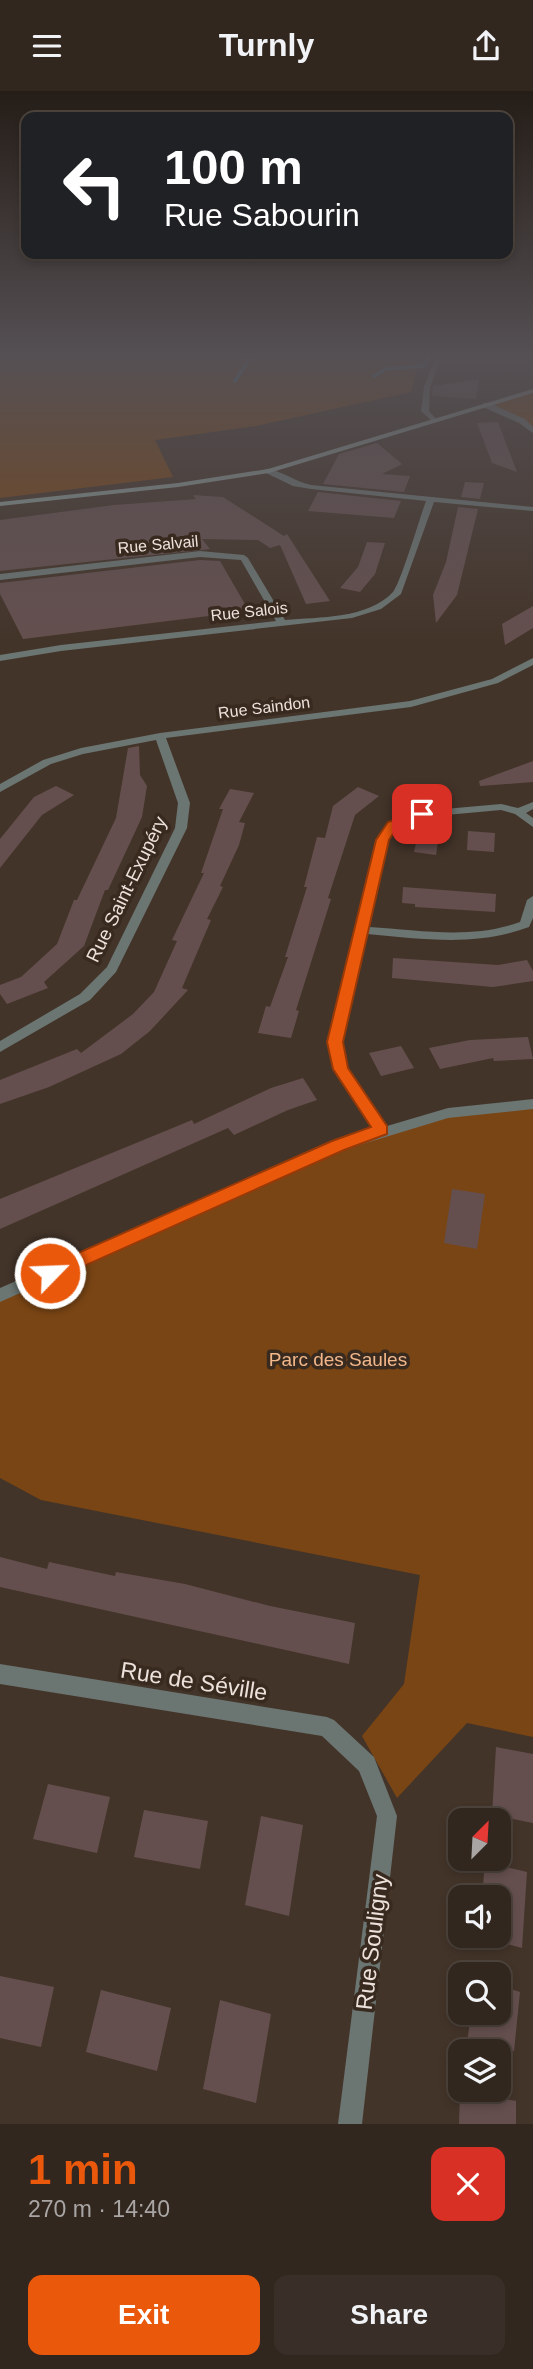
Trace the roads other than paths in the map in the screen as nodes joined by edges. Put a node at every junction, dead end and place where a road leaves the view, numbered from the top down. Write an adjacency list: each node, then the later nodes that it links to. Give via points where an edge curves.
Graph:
1 (326, 454): 2 (street)
2 (269, 471): 3 (street, via 311,487); 4 (street)
3 (432, 499): 5 (street); 7 (street, Rue Salois, via 398,592 378,607 349,616)
4 (0, 504)
5 (533, 509)
6 (0, 577): 7 (street, Rue Salvail, via 225,554 244,558)
7 (282, 622): 8 (street, Rue Salois)
8 (0, 658)
9 (533, 661): 10 (street, Rue Saindon, via 495,681 411,704)
10 (160, 736): 11 (street, Rue Saindon, via 58,758); 17 (street, Rue Saint-Exupéry, via 184,803 181,828 112,969 85,997)
11 (0, 789)
12 (533, 805): 13 (street)
13 (519, 812): 14 (street); 16 (street, via 501,807 422,814 393,825 383,840)
14 (533, 824)
15 (533, 900): 16 (street, via 525,924 507,933 475,936)
16 (362, 930): 19 (street, via 335,1042 341,1069)
17 (0, 1047)
18 (533, 1104): 19 (street, via 468,1109)
19 (382, 1130): 20 (street)
20 (0, 1295)
21 (0, 1674): 22 (street, Rue de Séville, via 327,1727)
22 (367, 1764): 23 (street, Rue Souligny, via 387,1816)
23 (350, 2124)

